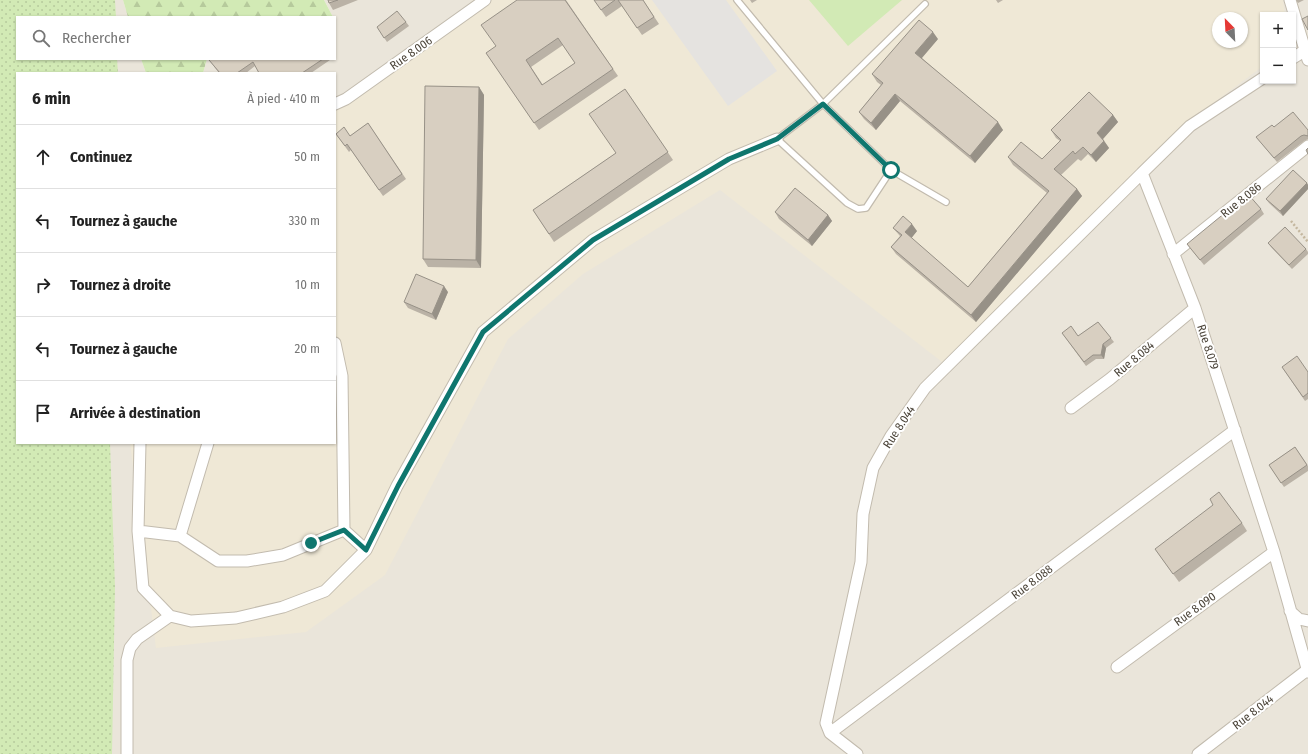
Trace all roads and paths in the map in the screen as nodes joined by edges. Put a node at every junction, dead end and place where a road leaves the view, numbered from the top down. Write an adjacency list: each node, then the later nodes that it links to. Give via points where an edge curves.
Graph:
1 (485, 0): 8 (street, Rue 8.006)
2 (737, 0): 9 (lane)
3 (1290, 0): 5 (street)
4 (925, 4): 9 (lane)
5 (1306, 55): 6 (street)
6 (1296, 57)
7 (1260, 80): 13 (street, via 1190,126)
8 (336, 104)
9 (823, 104): 10 (lane); 12 (lane)
10 (777, 139): 12 (lane, via 858,210 866,208); 28 (street, via 729,159 593,240 483,332 398,486)
11 (1308, 146): 17 (street, Rue 8.086)
12 (891, 170): 14 (lane)
13 (1142, 173): 17 (street, Rue 8.079); 35 (street, Rue 8.044, via 925,388 891,436 873,468 862,514 861,562 826,723)
14 (946, 202)
15 (1291, 221): 16 (path)
16 (1308, 242)
17 (1174, 254): 18 (street, Rue 8.079)
18 (1195, 308): 21 (street, Rue 8.084); 22 (street, Rue 8.079)
19 (336, 354): 20 (street)
20 (338, 377): 25 (street)
21 (1071, 408)
22 (1235, 430): 29 (street, Rue 8.079); 35 (street, Rue 8.088)
23 (140, 444): 26 (street)
24 (208, 444): 27 (street)
25 (344, 530): 27 (street, via 282,555 248,561 218,561); 28 (street)
26 (138, 531): 27 (street); 31 (street, via 143,588)
27 (180, 536)
28 (366, 550): 31 (street, via 325,591 284,607 236,618 191,621)
29 (1274, 552): 30 (street, Rue 8.079); 33 (street, Rue 8.090)
30 (1290, 610): 32 (street, via 1299,620); 34 (street, Rue 8.079)
31 (170, 616): 36 (street, via 137,639 130,648 127,660)
32 (1308, 621)
33 (1117, 667)
34 (1308, 671): 38 (street, Rue 8.044)
35 (830, 733): 37 (street)
36 (127, 754)
37 (856, 754)
38 (1198, 754)

